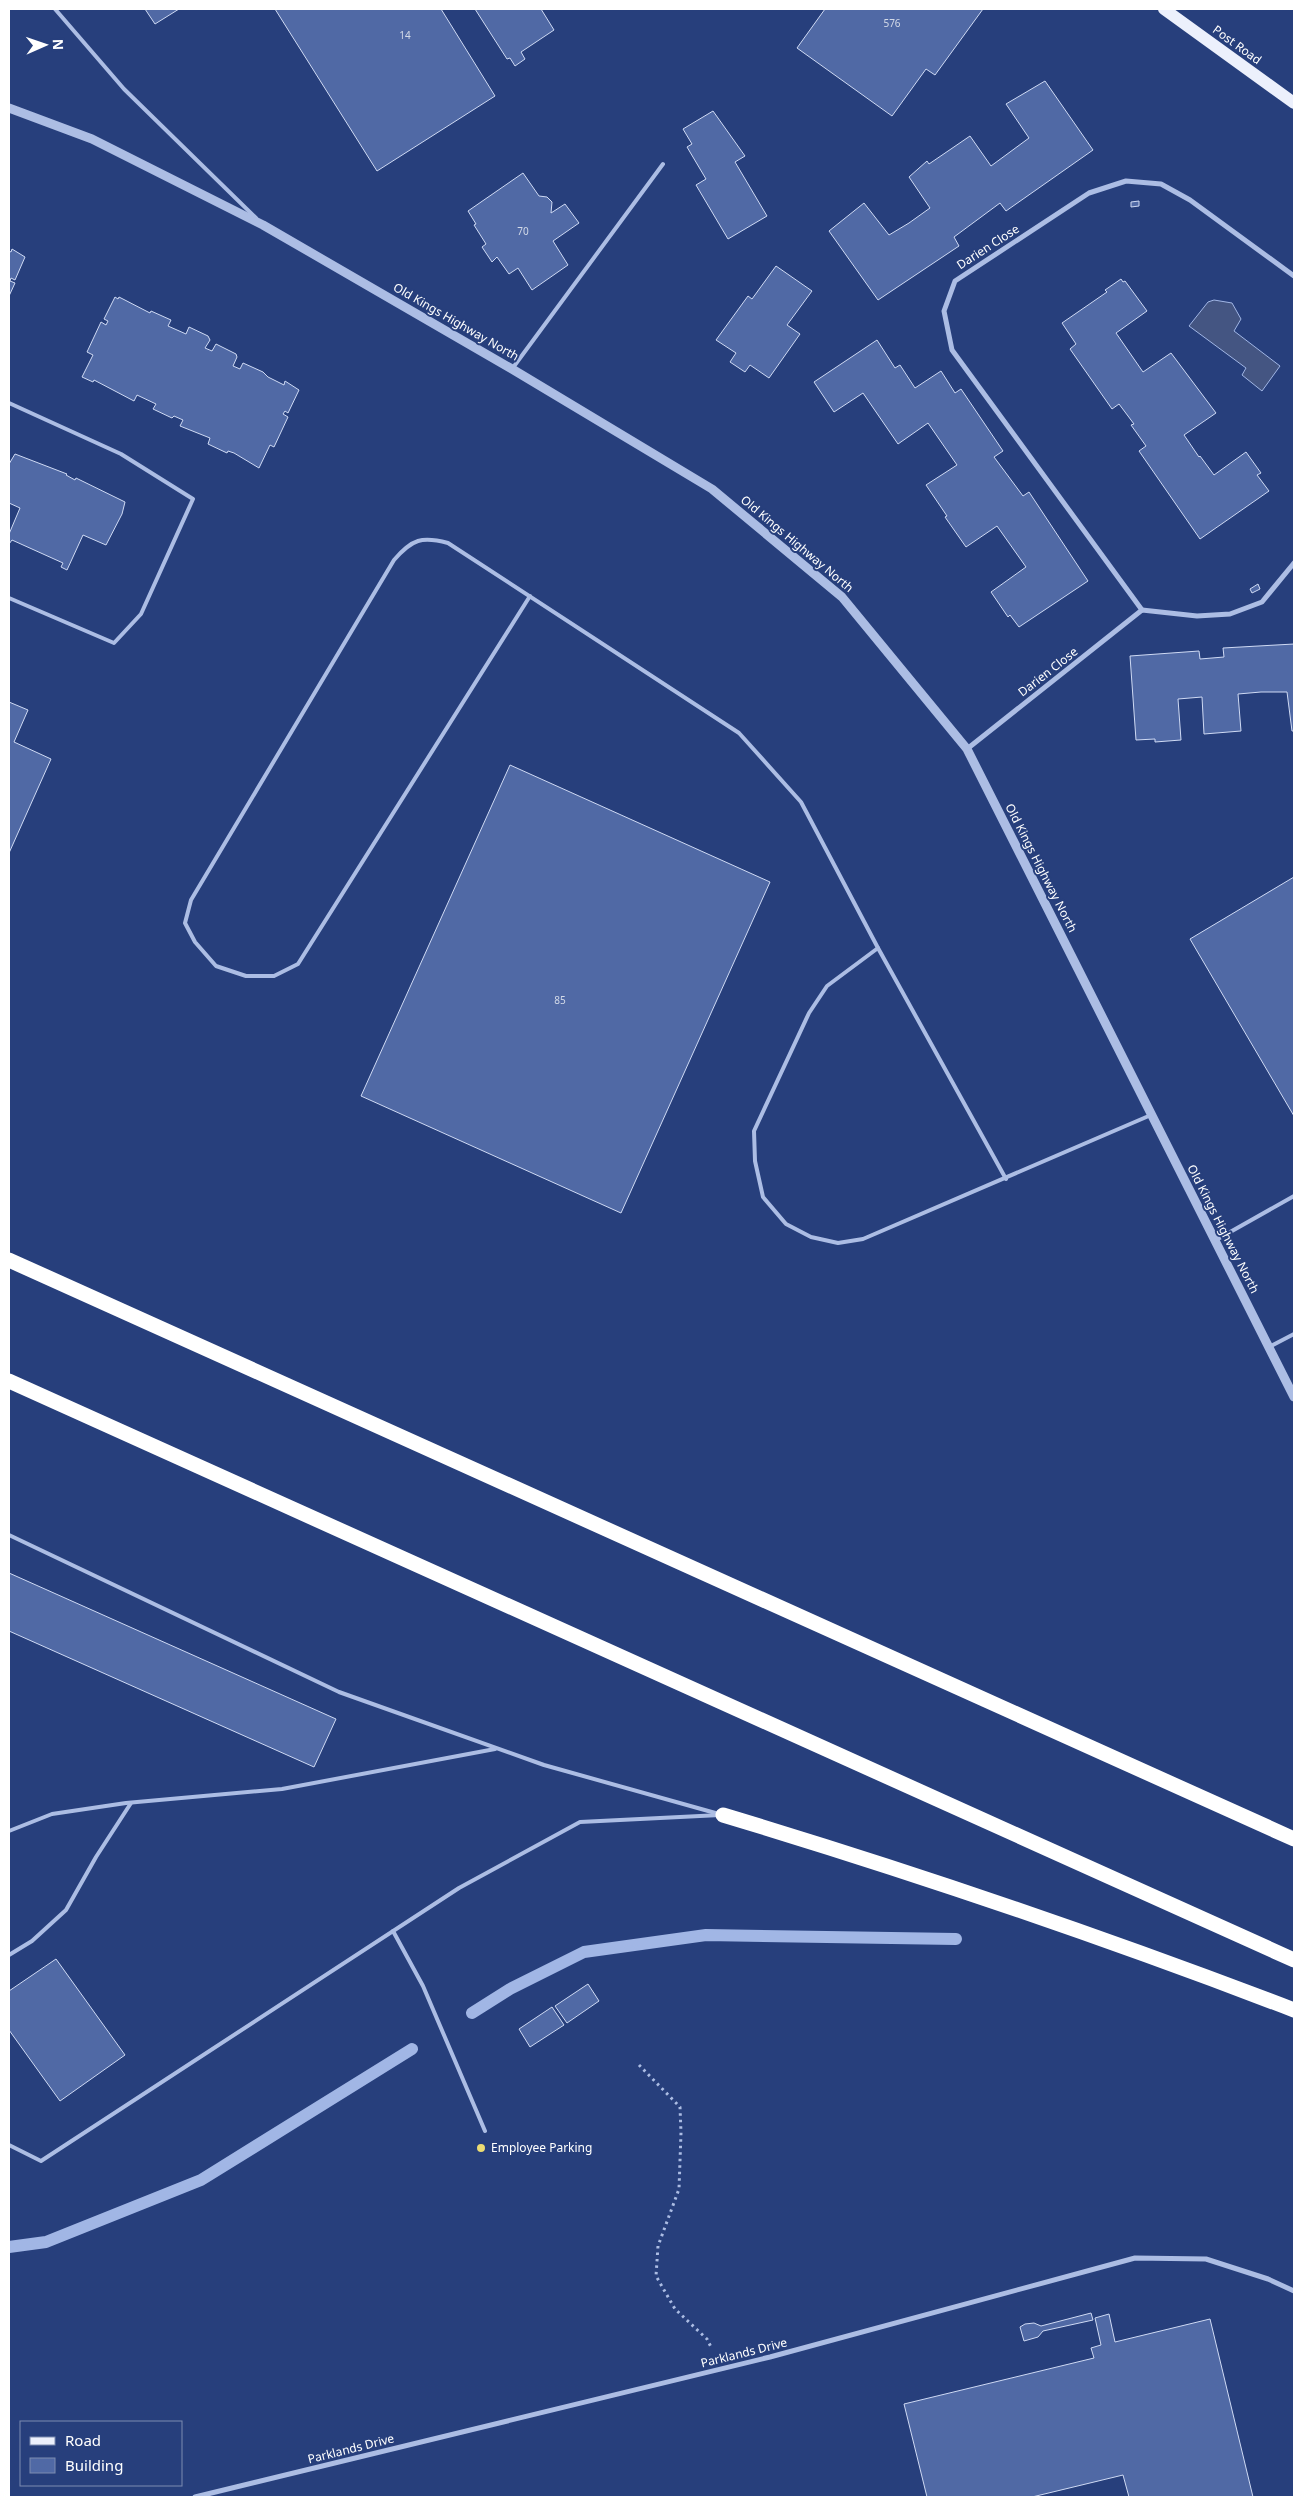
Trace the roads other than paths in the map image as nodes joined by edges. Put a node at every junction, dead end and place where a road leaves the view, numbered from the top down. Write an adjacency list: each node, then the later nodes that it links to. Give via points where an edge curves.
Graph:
1 (55, 9): 6 (lane, via 124,89)
2 (1164, 9): 3 (main road, Post Road)
3 (1294, 103)
4 (9, 108): 6 (street, Old Kings Highway North, via 92,139)
5 (663, 164): 8 (lane)
6 (263, 225): 8 (street, Old Kings Highway North)
7 (1294, 276): 13 (street, Darien Close, via 1190,200 1161,184 1126,181 1089,193 955,281 944,311 952,350)
8 (512, 369): 14 (street, Old Kings Highway North, via 712,489 789,552 842,597)
9 (9, 403): 12 (lane, via 122,454 193,499 141,614 114,644)
10 (1294, 563): 13 (street, via 1262,602 1230,614 1197,616)
11 (530, 596): 11 (lane, via 448,543 432,538 416,540 405,547 394,560 191,900 185,923 195,942 216,966 246,976 274,976 298,964); 15 (lane, via 739,733 801,802)
12 (9, 598)
13 (1142, 610): 14 (street, Darien Close)
14 (966, 749): 16 (street, Old Kings Highway North)
15 (878, 948): 17 (lane); 17 (lane, via 828,986 809,1013 754,1131 755,1162 763,1197 786,1224 811,1237 838,1243 863,1239)
16 (1151, 1114): 17 (lane); 19 (street, Old Kings Highway North)
17 (1006, 1179)
18 (1294, 1196): 19 (lane)
19 (1215, 1241): 22 (street, Old Kings Highway North)
20 (9, 1260): 30 (highway)
21 (1294, 1334): 22 (lane)
22 (1270, 1347): 24 (street, Old Kings Highway North)
23 (9, 1381): 33 (highway)
24 (1294, 1397)
25 (9, 1535): 26 (lane, via 339,1692)
26 (497, 1749): 27 (lane, via 282,1789); 28 (lane)
27 (131, 1803): 29 (lane, via 52,1814); 32 (lane, via 66,1910 32,1941)
28 (723, 1815): 31 (lane, via 580,1822 459,1888); 34 (highway, via 845,1851 1070,1926)
29 (9, 1831)
30 (1294, 1839)
31 (393, 1931): 35 (lane, via 423,1986); 36 (lane, via 41,2160)
32 (9, 1955)
33 (1294, 1960)
34 (1294, 2010)
35 (485, 2131)
36 (9, 2145)
37 (1294, 2291): 38 (street, Parklands Drive, via 1206,2259 1135,2258 721,2369)
38 (195, 2497)

